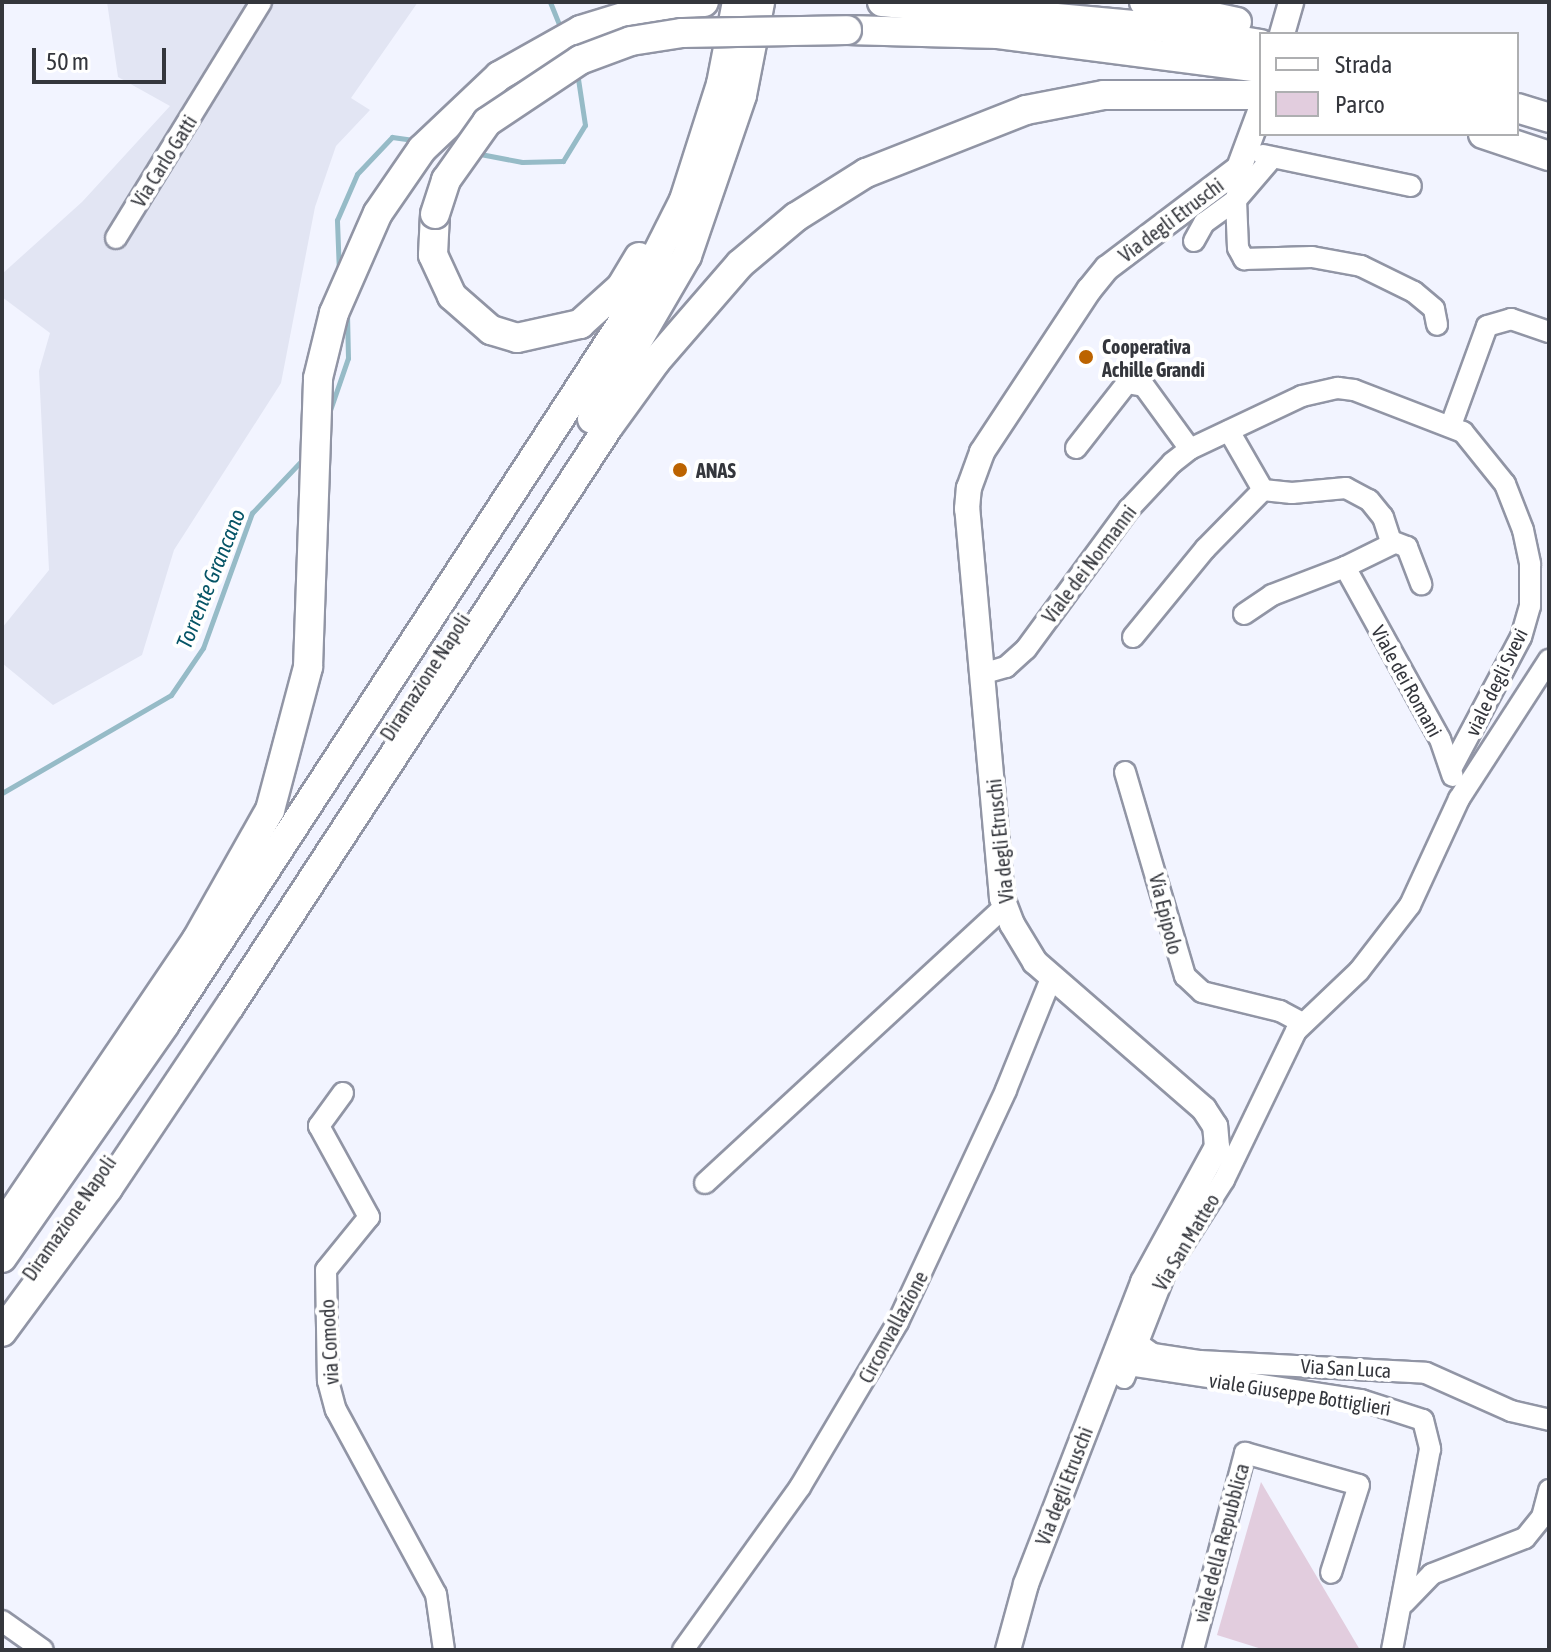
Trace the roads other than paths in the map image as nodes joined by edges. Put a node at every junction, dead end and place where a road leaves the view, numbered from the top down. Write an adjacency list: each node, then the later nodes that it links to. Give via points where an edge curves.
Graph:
1 (261, 2): 27 (street, Via Carlo Gatti)
2 (704, 2): 53 (highway, via 624,15 547,45 480,91 397,182 358,249 324,349 313,424 308,667 297,726 261,833 197,939)
3 (737, 2): 17 (highway, Diramazione Napoli)
4 (760, 2): 55 (highway, Diramazione Napoli, via 742,95 720,169 687,256 645,335 218,999)
5 (882, 2): 10 (highway, via 1158,27)
6 (1144, 2): 9 (highway)
7 (1291, 2): 8 (main road, bridge)
8 (1283, 32)
9 (1284, 32)
10 (1259, 44)
11 (1259, 68): 17 (highway, bridge, via 998,34 682,33 631,41 580,60 487,122 446,180 435,214 431,233 440,277 463,310 491,330 517,338 565,331 596,312 621,287)
12 (1519, 92): 14 (highway)
13 (1259, 95): 56 (highway, via 1104,95 1026,110 866,173 796,217 740,264 656,361 609,426 222,1019)
14 (1549, 101)
15 (1519, 109): 16 (highway)
16 (1549, 118)
17 (710, 122): 54 (highway, Diramazione Napoli, via 684,200 622,323 165,1024)
18 (1519, 128): 21 (highway)
19 (1261, 136): 22 (main road, Via degli Etruschi)
20 (1489, 136): 23 (highway)
21 (1549, 137)
22 (1261, 155): 24 (main road, Via degli Etruschi); 25 (street); 26 (street)
23 (1549, 156)
24 (1234, 173): 26 (street); 42 (main road, Via degli Etruschi, via 1098,278 982,452 967,509)
25 (1411, 186)
26 (1236, 200): 28 (street, via 1204,223); 29 (street, via 1238,248 1244,259 1312,257 1361,266 1400,282 1426,301)
27 (116, 238)
28 (1194, 241)
29 (1437, 325)
30 (1549, 332): 31 (street, via 1511,319 1487,326)
31 (1451, 425): 32 (street, viale degli Svevi, via 1338,388 1302,396); 43 (street, viale degli Svevi, via 1478,446 1505,484 1530,564 1530,606 1521,637)
32 (1229, 431): 34 (street, Viale dei Normanni); 35 (street)
33 (1076, 448): 34 (street, via 1127,383 1144,386)
34 (1190, 449): 42 (street, Viale dei Normanni, via 1152,480 1026,649 1006,667)
35 (1263, 490): 36 (street, via 1354,491 1375,506); 40 (street, via 1198,556)
36 (1394, 542): 37 (street); 38 (street, via 1407,547)
37 (1345, 567): 39 (street, via 1272,595); 43 (street, Viale dei Romani, via 1440,739)
38 (1421, 584)
39 (1244, 614)
40 (1133, 637)
41 (1549, 660): 45 (street)
42 (985, 673): 46 (main road, Via degli Etruschi)
43 (1451, 769): 45 (street, Viale dei Romani)
44 (1125, 772): 48 (street, Via Epipolo, via 1185,976 1202,992 1280,1011)
45 (1459, 799): 48 (street, via 1410,905 1359,971)
46 (1004, 902): 47 (main road, Via degli Etruschi, via 1024,946); 50 (street); 52 (street)
47 (1052, 976): 51 (main road, Via degli Etruschi, via 1204,1109); 66 (street, Circonvallazione, via 1006,1090 898,1322 800,1487)
48 (1303, 1023): 51 (street, Via San Matteo)
49 (343, 1093): 65 (street, via Comodo, via 319,1126 369,1217 326,1270 328,1381 336,1410 436,1594)
50 (774, 1103)
51 (1227, 1151): 57 (street, Via San Matteo, via 1166,1271); 67 (main road, Via degli Etruschi, via 1143,1282 1026,1584)
52 (705, 1183)
53 (2, 1227)
54 (2, 1258)
55 (2, 1310)
56 (2, 1332)
57 (1137, 1343): 58 (street, Via San Matteo); 59 (street, Via San Luca, via 1153,1354 1200,1361 1426,1373 1511,1411)
58 (1127, 1372): 62 (street, viale Giuseppe Bottiglieri, via 1361,1400 1419,1416 1430,1449)
59 (1549, 1420)
60 (1549, 1490): 62 (street, via 1542,1517 1525,1538 1432,1574)
61 (1331, 1573): 68 (street, viale della Repubblica, via 1359,1485 1245,1453)
62 (1401, 1606): 69 (street)
63 (2, 1621): 64 (street)
64 (43, 1650)
65 (444, 1650)
66 (683, 1650)
67 (1008, 1650)
68 (1193, 1650)
69 (1392, 1650)

